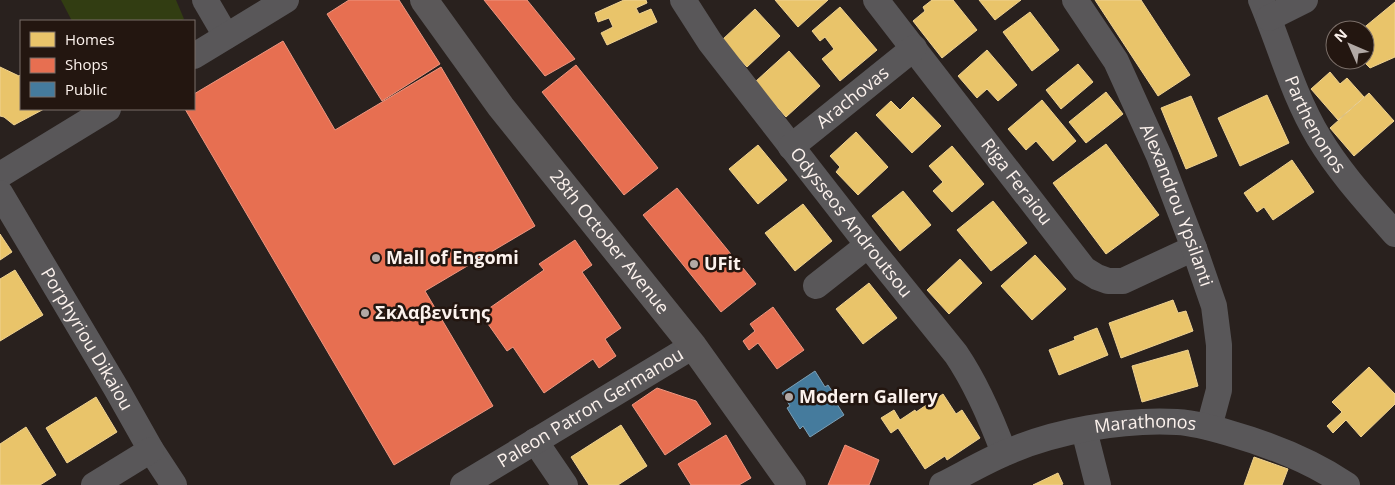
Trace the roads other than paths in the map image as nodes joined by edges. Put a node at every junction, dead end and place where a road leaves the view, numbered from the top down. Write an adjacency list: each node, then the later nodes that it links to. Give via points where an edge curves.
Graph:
1 (205, 0): 9 (street)
2 (286, 0): 9 (street)
3 (424, 0): 20 (main road, 28th October Avenue, via 502,107)
4 (683, 0): 13 (street, Odysseos Androutsou, via 710,42)
5 (876, 0): 10 (street, Riga Feraiou)
6 (1075, 0): 18 (street, Alexandrou Ypsilanti, via 1116,61)
7 (1305, 0): 8 (street)
8 (1265, 9): 16 (street, Parthenonos, via 1304,109 1319,138 1350,182)
9 (226, 36): 11 (street)
10 (914, 48): 13 (street, Arachovas); 18 (street, Riga Feraiou, via 1084,269 1108,281 1123,281)
11 (195, 55)
12 (106, 110): 14 (street)
13 (791, 147): 17 (street, Odysseos Androutsou)
14 (0, 175)
15 (0, 193): 24 (street, Porphyriou Dikaiou)
16 (1395, 234)
17 (868, 245): 19 (street); 25 (street, Odysseos Androutsou, via 960,360 988,412)
18 (1194, 248): 21 (street, Alexandrou Ypsilanti, via 1214,306 1219,345 1219,390)
19 (816, 286)
20 (692, 346): 23 (street, Paleon Patron Germanou); 30 (main road, 28th October Avenue)
21 (1209, 427): 22 (street, Marathonos, via 1178,422 1143,422); 33 (street, Marathonos, via 1260,442)
22 (1084, 430): 25 (street, Marathonos); 32 (street)
23 (534, 442): 28 (street, Paleon Patron Germanou); 29 (street)
24 (151, 450): 26 (street); 27 (street, Porphyriou Dikaiou)
25 (1004, 453): 31 (street, Marathonos)
26 (94, 485)
27 (174, 485)
28 (463, 485)
29 (565, 485)
30 (792, 485)
31 (942, 485)
32 (1098, 485)
33 (1347, 485)

